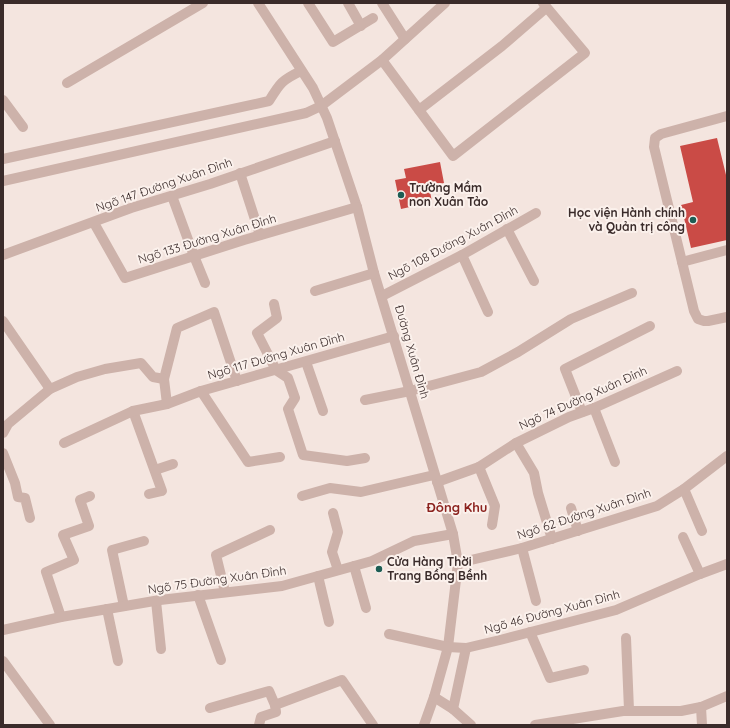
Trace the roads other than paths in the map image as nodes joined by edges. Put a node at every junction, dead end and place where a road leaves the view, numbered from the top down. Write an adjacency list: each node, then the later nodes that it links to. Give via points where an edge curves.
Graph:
1 (203, 3): 13 (street)
2 (258, 3): 12 (street, Đường Xuân Đỉnh)
3 (308, 3): 9 (street, via 333,42)
4 (348, 3): 9 (street)
5 (382, 3): 10 (street)
6 (446, 3): 10 (street)
7 (545, 5): 16 (street, via 502,46); 16 (street, via 585,53 453,156)
8 (373, 18): 9 (street)
9 (361, 26)
10 (406, 39): 11 (street)
11 (382, 60): 15 (street); 16 (street)
12 (301, 71): 15 (street, Đường Xuân Đỉnh); 20 (street, via 280,84 269,101)
13 (67, 83)
14 (3, 100): 18 (street)
15 (321, 106): 19 (street, Đường Xuân Đỉnh); 22 (street, via 306,113 275,121)
16 (419, 110)
17 (727, 116): 33 (street, via 661,134 655,138 654,147)
18 (23, 127)
19 (335, 141): 21 (street, Ngõ 147 Đường Xuân Đỉnh); 24 (street, Đường Xuân Đỉnh)
20 (3, 159)
21 (240, 173): 23 (street, Ngõ 147 Đường Xuân Đỉnh); 28 (street)
22 (3, 181)
23 (172, 196): 26 (street, Ngõ 147 Đường Xuân Đỉnh, via 131,208); 32 (street)
24 (357, 207): 28 (street, Ngõ 133 Đường Xuân Đỉnh); 34 (street, Đường Xuân Đỉnh)
25 (536, 213): 27 (street, Ngõ 108 Đường Xuân Đỉnh)
26 (94, 223): 30 (street, Ngõ 147 Đường Xuân Đỉnh); 32 (street, Ngõ 133 Đường Xuân Đỉnh, via 125,278)
27 (507, 229): 31 (street, Ngõ 108 Đường Xuân Đỉnh); 35 (street)
28 (260, 235): 32 (street, Ngõ 133 Đường Xuân Đỉnh)
29 (727, 250): 33 (street)
30 (3, 255)
31 (462, 255): 39 (street, Ngõ 108 Đường Xuân Đỉnh); 41 (street)
32 (194, 256): 36 (street)
33 (682, 262): 42 (street, via 698,319 708,321)
34 (374, 273): 37 (street); 39 (street, Đường Xuân Đỉnh)
35 (534, 281)
36 (205, 283)
37 (315, 291)
38 (632, 293): 53 (street, via 571,319 481,372)
39 (382, 296): 45 (street, Đường Xuân Đỉnh)
40 (274, 304): 47 (street, via 277,318 257,333)
41 (488, 312)
42 (727, 317)
43 (3, 320): 51 (street)
44 (650, 326): 59 (street, via 565,369)
45 (394, 336): 46 (street, Ngõ 117 Đường Xuân Đỉnh); 53 (street, Đường Xuân Đỉnh)
46 (306, 362): 47 (street, Ngõ 117 Đường Xuân Đỉnh); 58 (street)
47 (276, 370): 50 (street, Ngõ 117 Đường Xuân Đỉnh); 67 (street, via 288,378 296,398 288,409 302,455 347,461)
48 (677, 371): 56 (street, Ngõ 74 Đường Xuân Đỉnh)
49 (164, 379): 50 (street, via 177,328 214,312); 51 (street, via 153,377 141,363 105,369 77,377); 55 (street)
50 (237, 381): 52 (street, Ngõ 117 Đường Xuân Đỉnh)
51 (50, 389): 60 (street)
52 (200, 391): 55 (street, Ngõ 117 Đường Xuân Đỉnh); 66 (street, via 248,462)
53 (410, 391): 54 (street); 72 (street, Đường Xuân Đỉnh)
54 (365, 400)
55 (167, 404): 57 (street, Ngõ 117 Đường Xuân Đỉnh)
56 (594, 408): 59 (street, Ngõ 74 Đường Xuân Đỉnh); 68 (street)
57 (133, 410): 62 (street, Ngõ 117 Đường Xuân Đỉnh); 71 (street)
58 (323, 411)
59 (582, 412): 63 (street, Ngõ 74 Đường Xuân Đỉnh)
60 (6, 420): 61 (street)
61 (3, 433)
62 (64, 443)
63 (516, 443): 70 (street, Ngõ 74 Đường Xuân Đỉnh); 86 (street, via 534,473)
64 (3, 453): 79 (street, via 18,497 24,498)
65 (727, 456): 73 (street, Ngõ 62 Đường Xuân Đỉnh)
66 (280, 457)
67 (365, 458)
68 (615, 462)
69 (173, 464): 71 (street)
70 (479, 467): 72 (street, Ngõ 74 Đường Xuân Đỉnh); 80 (street, via 495,506)
71 (154, 470): 74 (street, via 162,491)
72 (436, 478): 76 (street, Ngõ 74 Đường Xuân Đỉnh, via 361,492 330,488); 84 (street, Đường Xuân Đỉnh)
73 (684, 489): 82 (street, Ngõ 62 Đường Xuân Đỉnh, via 657,506); 83 (street)
74 (149, 494)
75 (90, 496): 102 (street, via 80,500 89,526 63,535 74,560 46,572)
76 (302, 496)
77 (571, 508): 82 (street)
78 (333, 514): 92 (street, via 338,532 332,552)
79 (30, 518)
80 (492, 525)
81 (270, 530): 95 (street, via 216,555)
82 (578, 531): 86 (street, Ngõ 62 Đường Xuân Đỉnh)
83 (702, 531)
84 (453, 534): 89 (street, Đường Xuân Đỉnh); 91 (street, Ngõ 75 Đường Xuân Đỉnh, via 414,542 372,561)
85 (683, 537): 93 (street)
86 (552, 539): 88 (street, Ngõ 62 Đường Xuân Đỉnh)
87 (144, 541): 99 (street, via 112,550)
88 (522, 548): 89 (street, Ngõ 62 Đường Xuân Đỉnh); 98 (street)
89 (458, 563): 108 (street, Đường Xuân Đỉnh)
90 (727, 564): 93 (street, Ngõ 46 Đường Xuân Đỉnh)
91 (354, 566): 92 (street, Ngõ 75 Đường Xuân Đỉnh); 100 (street)
92 (338, 570): 94 (street, Ngõ 75 Đường Xuân Đỉnh)
93 (700, 574): 105 (street, Ngõ 46 Đường Xuân Đỉnh, via 616,610)
94 (318, 576): 95 (street, Ngõ 75 Đường Xuân Đỉnh, via 282,586); 103 (street)
95 (225, 592): 96 (street, Ngõ 75 Đường Xuân Đỉnh)
96 (198, 596): 97 (street, Ngõ 75 Đường Xuân Đỉnh); 111 (street)
97 (156, 601): 99 (street, Ngõ 75 Đường Xuân Đỉnh); 110 (street)
98 (536, 601)
99 (124, 606): 101 (street, Ngõ 75 Đường Xuân Đỉnh)
100 (366, 608)
101 (107, 609): 102 (street, Ngõ 75 Đường Xuân Đỉnh); 113 (street)
102 (61, 617): 104 (street, Ngõ 75 Đường Xuân Đỉnh)
103 (329, 622)
104 (3, 630)
105 (530, 632): 109 (street, Ngõ 46 Đường Xuân Đỉnh); 114 (street, via 550,678)
106 (389, 634): 108 (street, Ngõ 46 Đường Xuân Đỉnh)
107 (626, 638): 121 (street)
108 (448, 647): 109 (street, Ngõ 46 Đường Xuân Đỉnh); 116 (street, Đường Xuân Đỉnh)
109 (466, 648): 120 (street)
110 (161, 649)
111 (221, 660)
112 (3, 661): 123 (street)
113 (118, 662)
114 (584, 670)
115 (727, 696): 118 (street)
116 (434, 697): 120 (street); 126 (street, Đường Xuân Đỉnh)
117 (275, 705): 119 (street, via 269,691); 124 (street, via 276,712 261,717); 125 (street, via 342,680)
118 (701, 707): 121 (street, via 681,711); 129 (street)
119 (210, 708)
120 (453, 710): 127 (street)
121 (629, 710): 122 (street)
122 (596, 720): 128 (street)
123 (46, 723)
124 (259, 725)
125 (373, 725)
126 (424, 725)
127 (471, 725)
128 (535, 725)
129 (702, 725)

